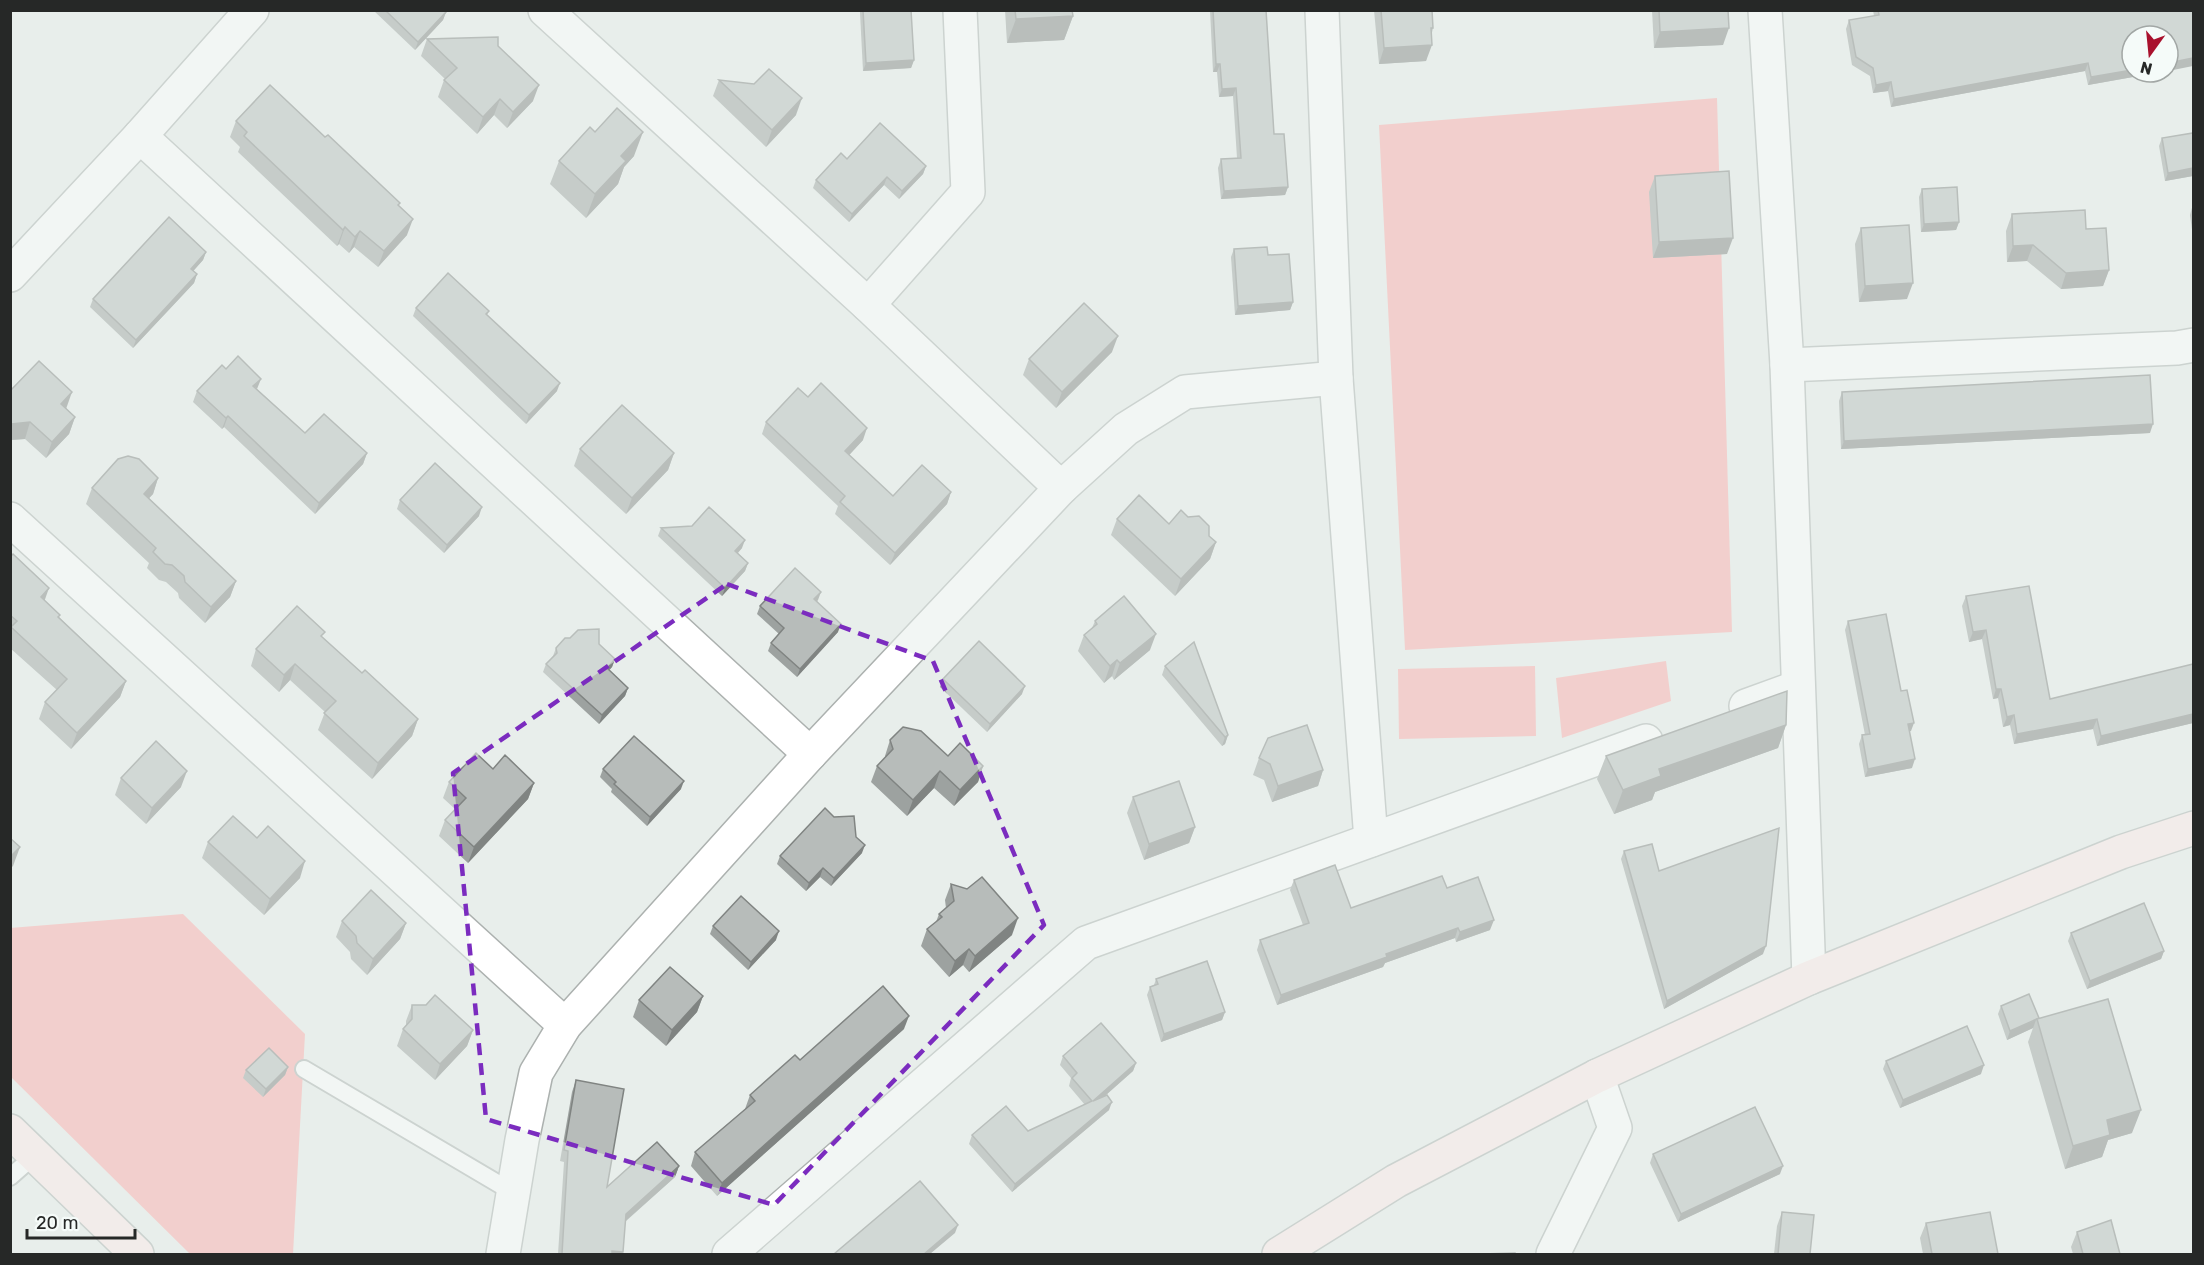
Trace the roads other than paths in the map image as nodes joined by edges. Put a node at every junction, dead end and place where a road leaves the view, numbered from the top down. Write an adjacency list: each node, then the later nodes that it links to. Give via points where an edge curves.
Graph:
1 (252, 10): 6 (street)
2 (545, 10): 8 (street)
3 (960, 10): 8 (street, via 968,192)
4 (1322, 10): 11 (street)
5 (1765, 10): 10 (street)
6 (140, 136): 7 (street); 17 (street)
7 (10, 275)
8 (868, 305): 12 (street)
9 (2193, 345): 10 (street)
10 (1787, 365): 14 (street)
11 (1335, 378): 12 (street, via 1185,392 1126,429); 19 (street)
12 (1061, 488): 17 (street)
13 (10, 519): 21 (street)
14 (1798, 687): 15 (street); 20 (street)
15 (1719, 715)
16 (1674, 731): 19 (street)
17 (810, 754): 21 (street)
18 (2193, 828): 20 (main road, via 2121,852)
19 (1371, 840): 30 (street, via 1086,943)
20 (1809, 978): 23 (main road)
21 (565, 1025): 27 (street, via 536,1073)
22 (304, 1069): 27 (lane)
23 (1597, 1076): 31 (main road, via 1396,1181); 32 (street, via 1615,1128)
24 (10, 1131): 25 (main road)
25 (35, 1155): 26 (lane); 28 (main road)
26 (10, 1177)
27 (514, 1193): 29 (street)
28 (137, 1254)
29 (503, 1254)
30 (729, 1254)
31 (1279, 1254)
32 (1553, 1254)

